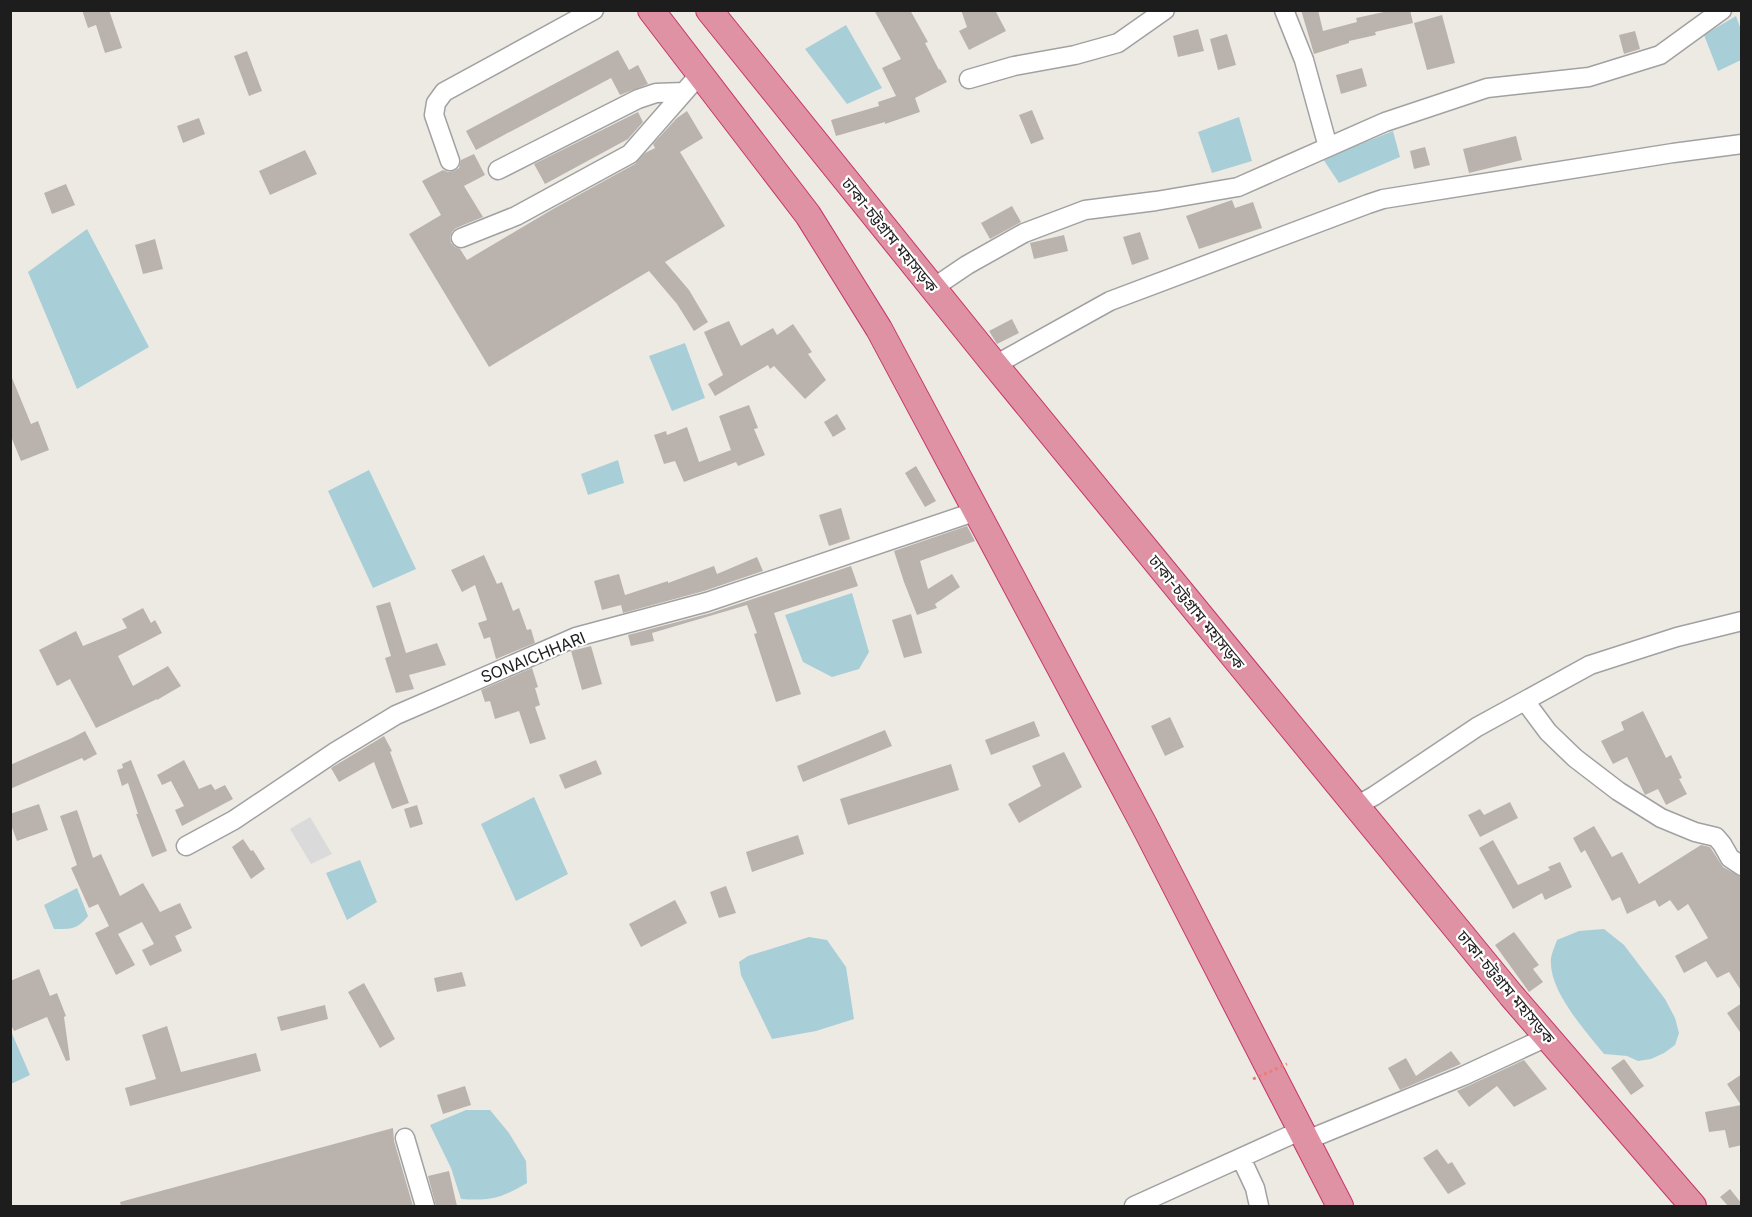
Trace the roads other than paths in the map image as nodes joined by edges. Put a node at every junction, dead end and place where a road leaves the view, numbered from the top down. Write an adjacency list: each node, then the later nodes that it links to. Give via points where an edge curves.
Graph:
1 (594, 10): 11 (street, via 444,92 436,103 434,116)
2 (651, 10): 8 (highway)
3 (709, 10): 14 (highway, ঢাকা-চট্টগ্রাম মহাসড়ক)
4 (1165, 10): 7 (street, via 1118,43)
5 (1284, 10): 10 (street, via 1304,60)
6 (1722, 10): 10 (street, via 1660,55 1589,77 1487,88 1385,122)
7 (969, 79)
8 (692, 83): 12 (street, via 638,99); 13 (street, via 630,154 516,216); 16 (highway, via 814,225 879,329)
9 (1742, 144): 15 (street, via 1368,204 1110,301)
10 (1328, 147): 14 (street, via 1238,187 1085,210 1024,233)
11 (450, 161)
12 (498, 170)
13 (461, 238)
14 (933, 288): 15 (highway, ঢাকা-চট্টগ্রাম মহাসড়ক)
15 (995, 365): 19 (highway, ঢাকা-চট্টগ্রাম মহাসড়ক)
16 (977, 511): 20 (street, SONAICHHARI, via 707,602 576,637 396,715 234,820); 23 (highway)
17 (1742, 621): 18 (street, via 1590,665)
18 (1525, 701): 19 (street, via 1477,727); 21 (street, via 1548,732 1575,758 1661,818 1716,837 1730,858)
19 (1356, 806): 22 (highway, ঢাকা-চট্টগ্রাম মহাসড়ক)
20 (186, 846)
21 (1742, 866)
22 (1547, 1037): 23 (street, via 1463,1076); 30 (highway, ঢাকা-চট্টগ্রাম মহাসড়ক)
23 (1304, 1135): 25 (street); 29 (highway)
24 (405, 1138): 26 (street)
25 (1241, 1158): 27 (street); 28 (street)
26 (425, 1206)
27 (1134, 1206)
28 (1259, 1206)
29 (1340, 1206)
30 (1693, 1206)

